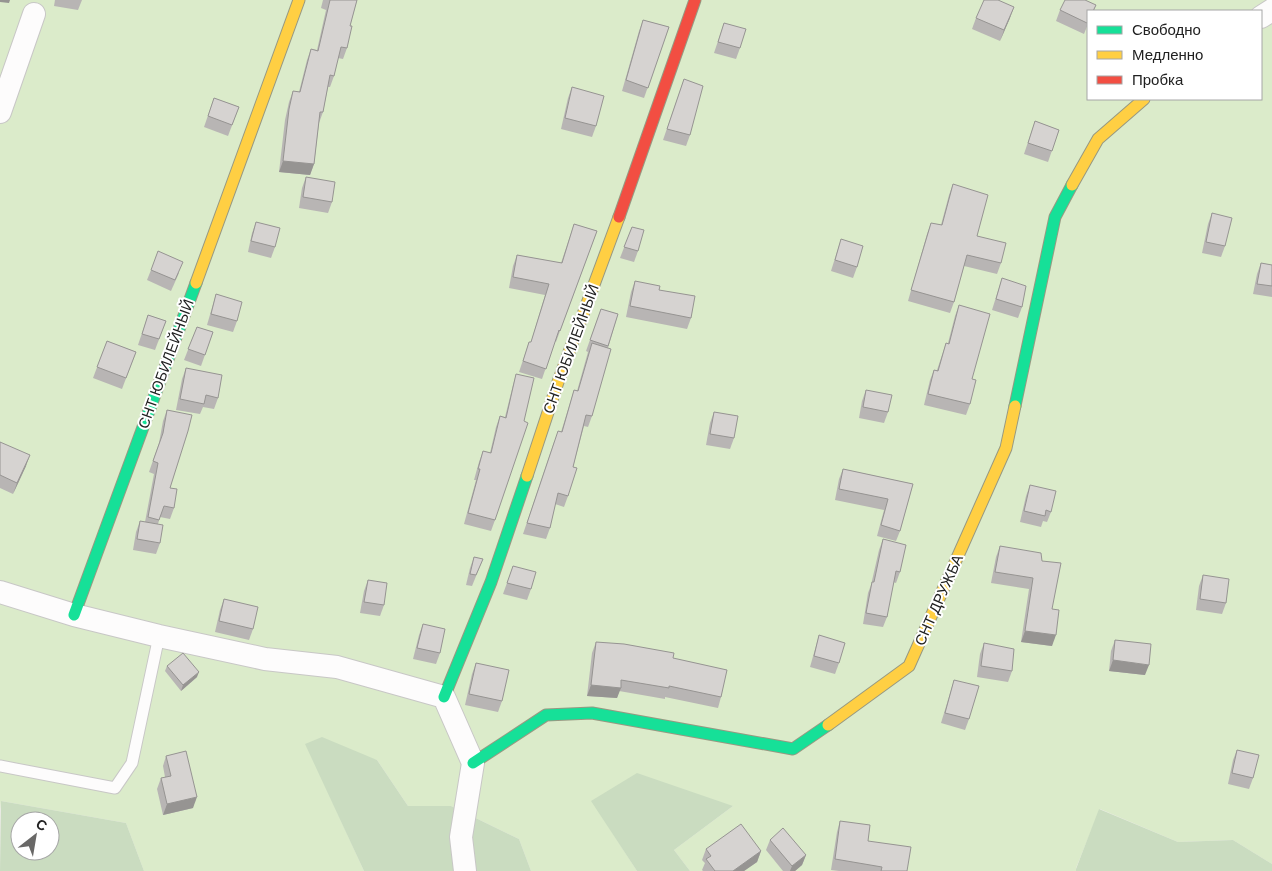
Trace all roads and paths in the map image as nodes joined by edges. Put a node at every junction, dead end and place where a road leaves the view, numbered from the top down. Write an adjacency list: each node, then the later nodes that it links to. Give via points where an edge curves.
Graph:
1 (299, 0): 7 (street, СНТ ЮБИЛЕЙНЫЙ)
2 (694, 0): 9 (street, СНТ ЮБИЛЕЙНЫЙ, via 558,382 491,582)
3 (34, 14): 5 (street)
4 (1143, 100): 10 (street, СНТ ДРУЖБА, via 1098,139 1055,217 1006,448 909,666 793,749 592,713 546,715)
5 (0, 112)
6 (0, 592): 7 (street)
7 (74, 615): 8 (street)
8 (159, 636): 9 (street, via 265,659 337,667); 11 (lane, via 132,763 115,788)
9 (444, 697): 10 (street)
10 (473, 763): 12 (street, via 461,837)
11 (0, 766)
12 (465, 871)

